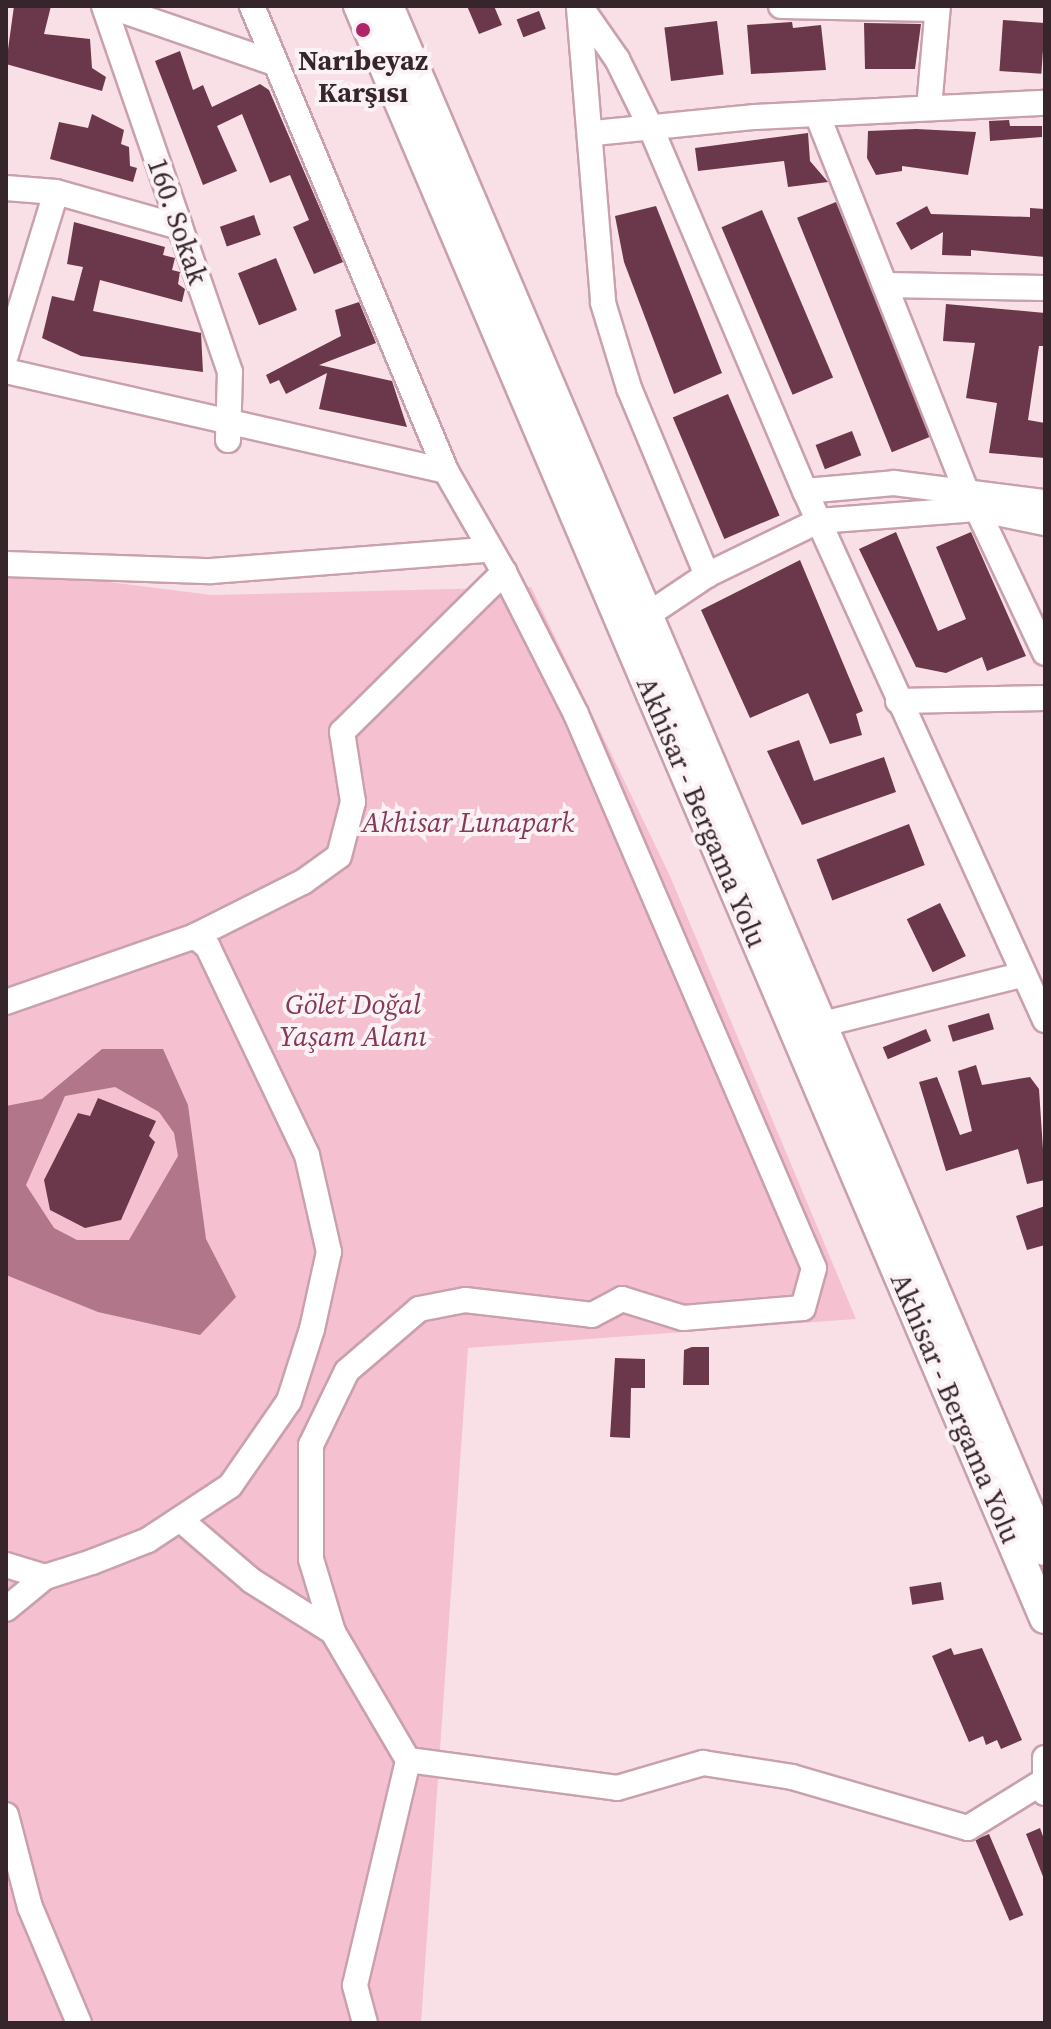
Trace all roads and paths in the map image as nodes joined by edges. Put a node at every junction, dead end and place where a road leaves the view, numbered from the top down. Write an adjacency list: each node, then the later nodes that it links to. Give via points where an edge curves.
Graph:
1 (106, 6): 8 (street); 16 (street, 160. Sokak)
2 (252, 6): 8 (street)
3 (359, 6): 46 (main road, Akhisar - Bergama Yolu)
4 (388, 6): 32 (main road, Akhisar - Bergama Yolu)
5 (579, 6): 12 (street, via 617,59); 13 (street)
6 (781, 6): 7 (street)
7 (938, 7): 10 (street)
8 (275, 63): 22 (street)
9 (1045, 103): 10 (street)
10 (929, 108): 11 (street)
11 (817, 114): 12 (street); 17 (street)
12 (650, 126): 13 (street); 23 (street)
13 (594, 133): 31 (street, via 603,303 629,388)
14 (6, 188): 15 (street)
15 (56, 192): 16 (street); 19 (street)
16 (180, 227): 21 (street, 160. Sokak, via 230,372)
17 (885, 285): 18 (street); 24 (street)
18 (1045, 288)
19 (6, 355)
20 (6, 371): 21 (street)
21 (228, 430): 22 (street)
22 (446, 471): 28 (street)
23 (805, 491): 24 (street, via 894,483); 26 (street)
24 (972, 500): 25 (street); 26 (street); 27 (street); 33 (street)
25 (1045, 502)
26 (818, 521): 31 (street); 35 (street)
27 (1045, 523)
28 (487, 550): 29 (street, via 211,571); 30 (street)
29 (6, 564)
30 (504, 572): 36 (street, via 342,732 353,802 339,856 303,882); 47 (street, via 576,714 814,1268 803,1308 683,1318 622,1299 592,1315 465,1300 419,1309 347,1371 311,1445 311,1559)
31 (707, 575): 32 (street)
32 (649, 614): 40 (main road, Akhisar - Bergama Yolu)
33 (1045, 653)
34 (1045, 698): 35 (street)
35 (898, 701): 37 (street)
36 (195, 936): 38 (street); 41 (street, via 208,947 307,1155 329,1252 289,1401 230,1486)
37 (1021, 975): 39 (street); 40 (street)
38 (6, 1002)
39 (1045, 1020)
40 (823, 1024): 42 (main road, Akhisar - Bergama Yolu)
41 (182, 1521): 44 (street, via 148,1540); 47 (street, via 252,1581)
42 (1045, 1550)
43 (6, 1565): 44 (street)
44 (45, 1577): 45 (street)
45 (6, 1609)
46 (1045, 1618)
47 (333, 1632): 49 (street)
48 (1045, 1758): 50 (street)
49 (408, 1760): 50 (street, via 617,1788 703,1763 792,1777 968,1828); 53 (street, via 355,1985)
50 (1043, 1788)
51 (6, 1815): 52 (street, via 30,1907)
52 (79, 2023)
53 (365, 2023)

